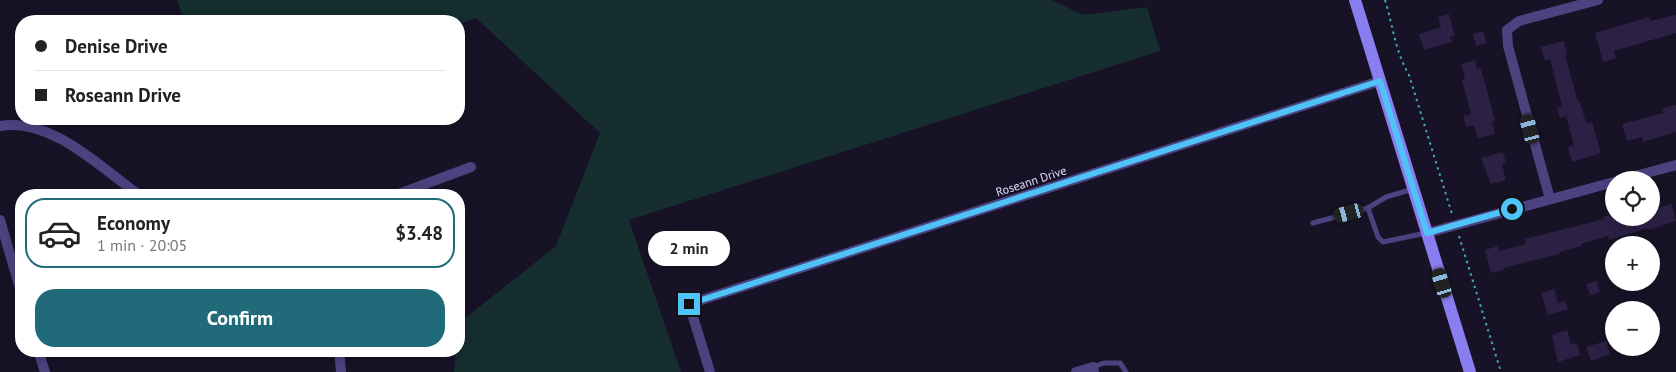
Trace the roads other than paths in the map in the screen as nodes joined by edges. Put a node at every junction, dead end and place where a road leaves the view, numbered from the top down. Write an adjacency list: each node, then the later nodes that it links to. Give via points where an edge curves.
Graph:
1 (1355, 0): 3 (main road)
2 (1598, 0): 14 (street, via 1519,21 1507,30 1508,46)
3 (1380, 81): 13 (main road); 25 (street, Roseann Drive, via 689,304)
4 (26, 125): 6 (street)
5 (26, 125): 11 (street, via 49,132)
6 (0, 126)
7 (1676, 165): 9 (street)
8 (471, 167): 12 (street)
9 (1654, 171)
10 (1605, 184): 14 (street)
11 (130, 189)
12 (412, 189)
13 (1414, 189): 15 (lane, via 1386,197); 18 (main road)
14 (1550, 199): 18 (street)
15 (1368, 208): 17 (lane); 18 (lane, via 1378,237 1383,242)
16 (0, 220): 19 (street)
17 (1313, 223)
18 (1427, 233): 28 (main road)
19 (15, 271)
20 (40, 357): 23 (street)
21 (340, 357): 24 (street)
22 (1094, 369): 26 (street); 27 (lane, via 1113,362 1120,363)
23 (45, 372)
24 (341, 372)
25 (710, 372)
26 (1076, 372)
27 (1126, 372)
28 (1470, 372)

